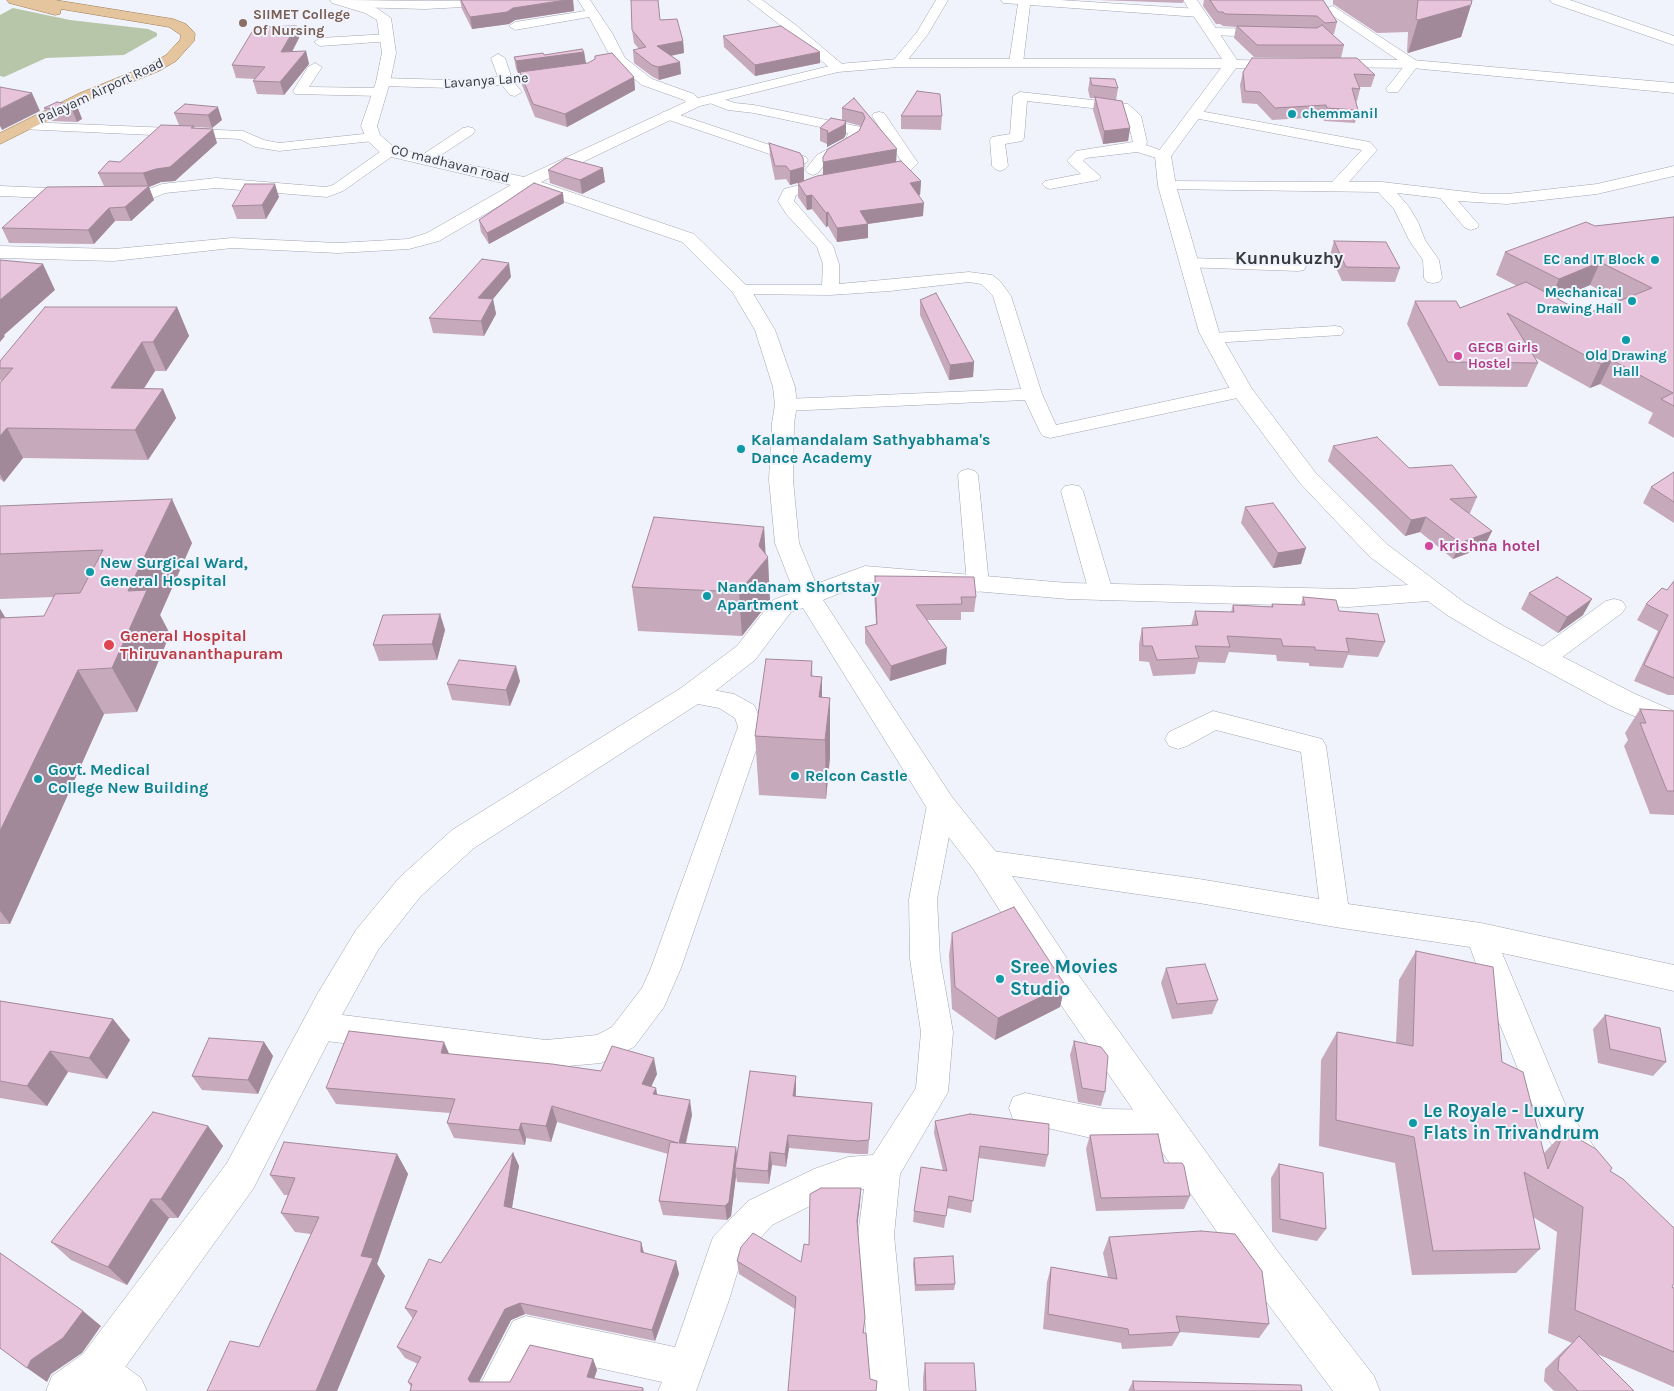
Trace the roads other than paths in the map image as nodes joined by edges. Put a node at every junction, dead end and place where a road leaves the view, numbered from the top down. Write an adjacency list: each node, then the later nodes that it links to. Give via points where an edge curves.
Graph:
1 (14, 0): 44 (main road, Palayam Airport Road, via 78,16 157,27 170,35 156,55 144,63)
2 (39, 0): 43 (main road, Palayam Airport Road, via 173,23 188,34 182,48 154,68 85,96)
3 (521, 0): 13 (street)
4 (584, 0): 16 (street)
5 (754, 0): 30 (street)
6 (942, 0): 24 (street, via 922,34)
7 (1008, 0): 11 (street)
8 (1190, 0): 14 (street)
9 (1209, 0): 14 (street)
10 (1557, 0): 21 (street)
11 (1024, 1): 14 (street); 25 (street)
12 (344, 2): 13 (street, via 425,5); 20 (street, CO madhavan road, via 384,18)
13 (464, 2)
14 (1199, 6): 18 (street)
15 (1333, 10): 28 (street)
16 (592, 13): 17 (street); 39 (street, via 619,60 647,82)
17 (515, 26)
18 (1211, 32): 19 (street); 27 (street)
19 (1286, 33)
20 (388, 38): 22 (street); 33 (street, CO madhavan road)
21 (1674, 41)
22 (320, 42)
23 (498, 58): 32 (street)
24 (898, 63): 25 (street); 30 (street)
25 (1016, 63): 26 (street)
26 (1034, 63): 27 (street); 37 (street)
27 (1232, 63): 28 (street); 40 (street)
28 (1412, 64): 34 (street); 35 (street)
29 (315, 67): 33 (street, Lavanya Lane, via 300,91)
30 (838, 68): 38 (street)
31 (570, 72): 32 (street, Lavanya Lane)
32 (506, 81): 33 (street, Lavanya Lane); 36 (street, via 518,96)
33 (381, 87): 47 (street, CO madhavan road, via 369,126)
34 (1674, 88)
35 (1392, 89)
36 (525, 95)
37 (1020, 96): 50 (street, via 1123,107 1134,116 1140,142); 54 (street, via 1017,138 997,140)
38 (712, 98): 39 (street); 49 (street, via 733,107 856,130)
39 (695, 103): 41 (street)
40 (1194, 114): 52 (street); 62 (street, via 1365,145 1370,150)
41 (668, 115): 57 (street, via 806,162); 59 (street)
42 (879, 116): 45 (street)
43 (26, 126): 47 (street, via 234,135 278,146); 48 (main road, Palayam Airport Road)
44 (0, 129)
45 (888, 130): 49 (street); 56 (street, via 910,163 899,170)
46 (468, 131): 53 (street)
47 (373, 137): 51 (street, CO madhavan road)
48 (0, 139)
49 (852, 140): 57 (street, via 822,158)
50 (1138, 147): 52 (street); 60 (street, via 1081,154 1075,161 1093,177)
51 (389, 152): 53 (street, CO madhavan road); 66 (street, via 338,188 327,192 216,183 162,189 151,194)
52 (1163, 156): 61 (street)
53 (424, 160): 59 (street, CO madhavan road)
54 (1000, 166)
55 (1674, 171): 67 (street, via 1597,189 1507,199)
56 (863, 176)
57 (813, 177): 58 (street); 74 (street, via 790,192 786,201 825,246 831,264)
58 (844, 179)
59 (526, 183): 69 (street, via 433,236 409,244 338,248 232,242 114,255); 73 (street, CO madhavan road, via 688,238)
60 (1050, 184)
61 (1167, 186): 62 (street); 70 (street)
62 (1337, 186): 63 (street)
63 (1382, 187): 67 (street); 72 (street, via 1410,222 1417,240 1431,260)
64 (0, 191): 65 (street)
65 (88, 194)
66 (106, 194)
67 (1445, 195): 68 (street)
68 (1471, 225)
69 (0, 252)
70 (1188, 263): 71 (street); 76 (street)
71 (1298, 266)
72 (1433, 278)
73 (741, 290): 74 (street); 79 (street, CO madhavan road, via 765,330 784,387)
74 (830, 290): 78 (street, via 969,277 986,279 1002,296)
75 (1335, 331): 76 (street)
76 (1212, 338): 77 (street)
77 (1242, 391): 78 (street, via 1050,432); 84 (street, via 1307,477 1379,551)
78 (1032, 394): 79 (street)
79 (786, 404): 85 (street, CO madhavan road, via 781,480 787,543)
80 (968, 474): 82 (street)
81 (1072, 491): 83 (street)
82 (978, 584): 83 (street); 85 (street, via 865,574)
83 (1101, 592): 84 (street, via 1349,598)
84 (1434, 592): 87 (street, via 1464,614)
85 (808, 596): 88 (street, via 782,606 746,653); 91 (street, CO madhavan road)
86 (1614, 607): 87 (street)
87 (1544, 658): 89 (street)
88 (691, 695): 96 (street, via 463,839 410,887 367,940); 96 (street, via 725,700 745,712 751,728 666,968 638,1020 623,1037 601,1049 546,1054)
89 (1674, 723)
90 (1178, 740): 93 (street, via 1214,720 1313,746)
91 (941, 805): 92 (street, CO madhavan road); 99 (street, via 924,899 925,959 937,1032 932,1092)
92 (986, 861): 93 (street, via 1198,891); 98 (street, CO madhavan road, via 1060,976)
93 (1335, 915): 94 (street)
94 (1481, 936): 95 (street); 100 (street, via 1556,1122)
95 (1674, 978)
96 (318, 1026): 101 (street, via 240,1176)
97 (1025, 1108): 98 (street, via 1105,1124)
98 (1166, 1126): 107 (street, CO madhavan road, via 1264,1266)
99 (883, 1170): 102 (street, via 848,1174 814,1186 760,1213 726,1250); 106 (street, via 876,1235)
100 (1599, 1180)
101 (98, 1369): 103 (street); 104 (street)
102 (681, 1380): 105 (street, via 526,1334)
103 (68, 1391)
104 (128, 1391)
105 (496, 1391)
106 (890, 1391)
107 (1359, 1391)

